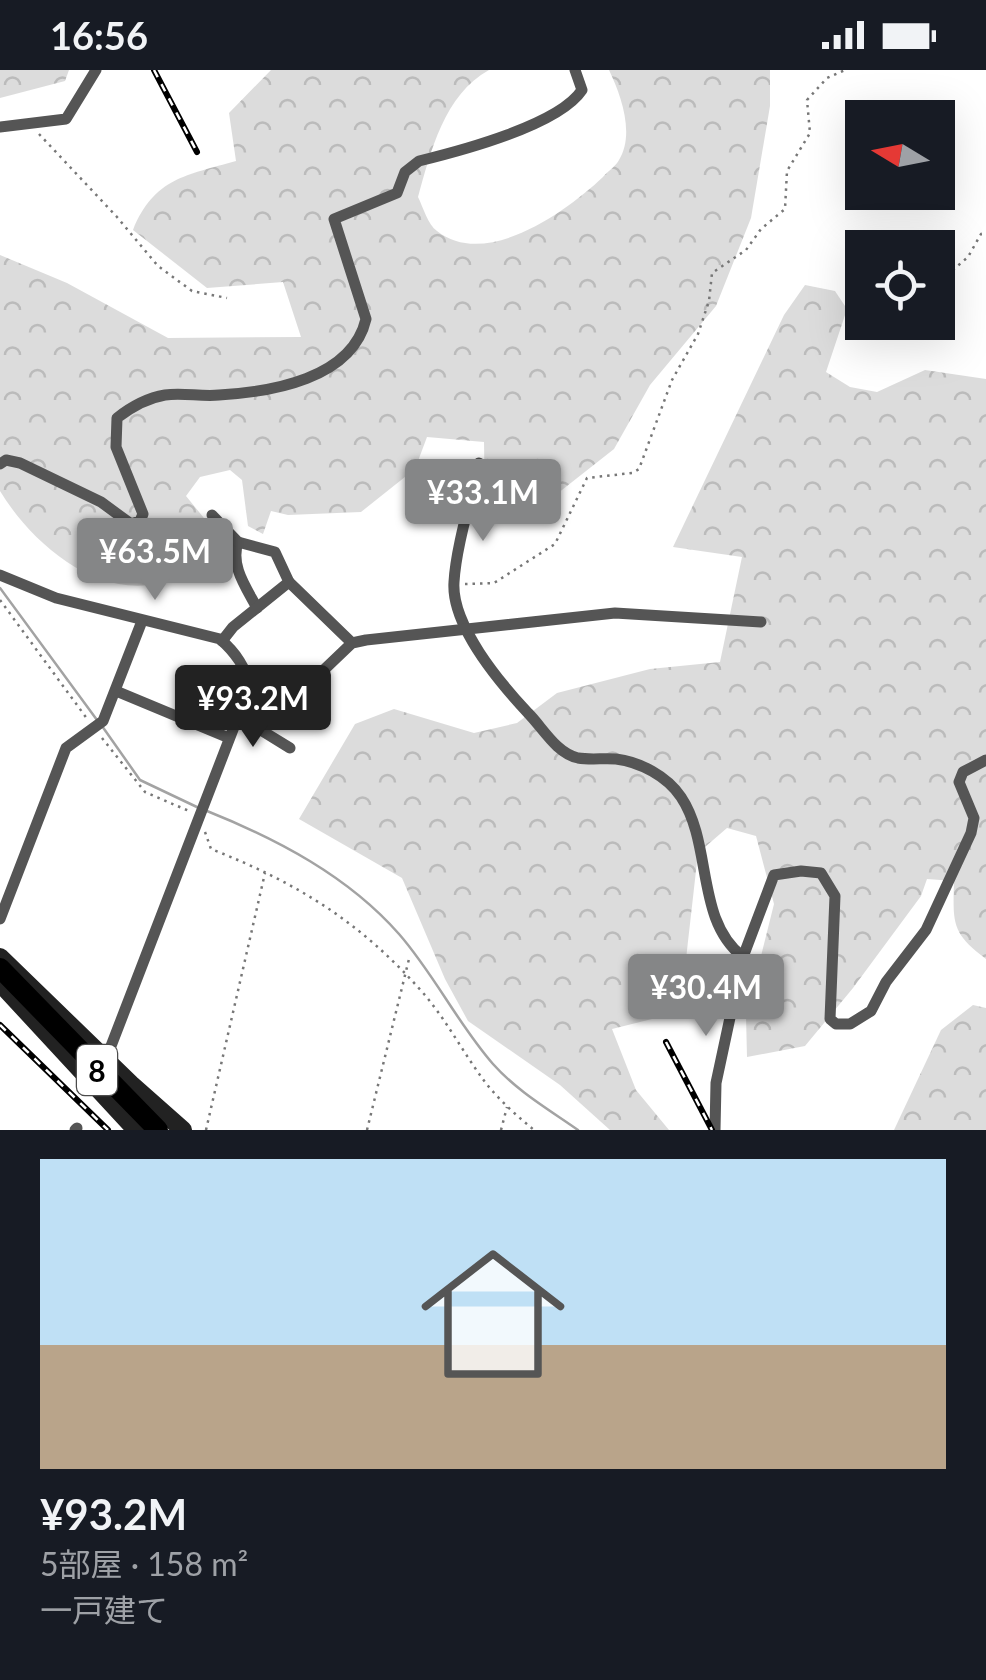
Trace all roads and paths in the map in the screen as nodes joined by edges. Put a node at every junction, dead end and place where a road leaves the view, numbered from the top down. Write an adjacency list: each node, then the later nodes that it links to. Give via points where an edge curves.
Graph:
1 (96, 70): 4 (street, via 66,119)
2 (576, 70): 10 (street, via 582,90 575,100 526,128 419,160 397,192 334,219 366,318 362,335 330,365 286,388 166,395 117,418 116,448 144,514 140,521 131,524 20,463)
3 (844, 70): 15 (path, via 807,100 810,133 786,171 785,209 712,274 698,334 672,380 638,469 587,478 555,544 494,583)
4 (31, 126): 5 (street); 8 (path, via 158,266 192,292)
5 (0, 127)
6 (986, 233): 7 (path)
7 (955, 268)
8 (227, 298)
9 (479, 462): 15 (street)
10 (0, 464)
11 (212, 515): 12 (street)
12 (238, 542): 14 (street, via 275,552); 16 (street, via 240,576)
13 (0, 574): 17 (street, via 56,598)
14 (289, 582): 16 (street); 21 (street)
15 (453, 585): 19 (street)
16 (257, 608): 20 (street)
17 (142, 621): 20 (street); 23 (street)
18 (761, 622): 19 (street, via 615,613)
19 (468, 631): 21 (street); 32 (street, via 504,687 556,745 580,758 647,768 681,796 719,931)
20 (222, 641): 22 (street)
21 (352, 643): 22 (street, via 285,708)
22 (250, 688): 24 (street)
23 (116, 691): 25 (street); 30 (street, via 99,724 66,748)
24 (238, 716): 25 (street); 26 (street)
25 (229, 738): 28 (street)
26 (290, 748)
27 (986, 760): 32 (street, via 963,772 959,782 974,818 949,882 871,1012 850,1024 830,1018 835,896 821,873 774,875)
28 (200, 811): 29 (path, via 211,850); 37 (street)
29 (265, 872): 35 (path, via 321,900); 42 (path)
30 (0, 919)
31 (0, 957): 37 (main road)
32 (743, 957): 46 (street, via 716,1083)
33 (408, 958): 35 (path)
34 (0, 968): 40 (highway, 8)
35 (405, 976): 38 (path); 43 (path)
36 (0, 984): 39 (main road)
37 (106, 1059): 41 (main road)
38 (508, 1106): 44 (path); 45 (path)
39 (136, 1130)
40 (158, 1130)
41 (183, 1130)
42 (206, 1130)
43 (366, 1130)
44 (502, 1130)
45 (534, 1130)
46 (715, 1130)

